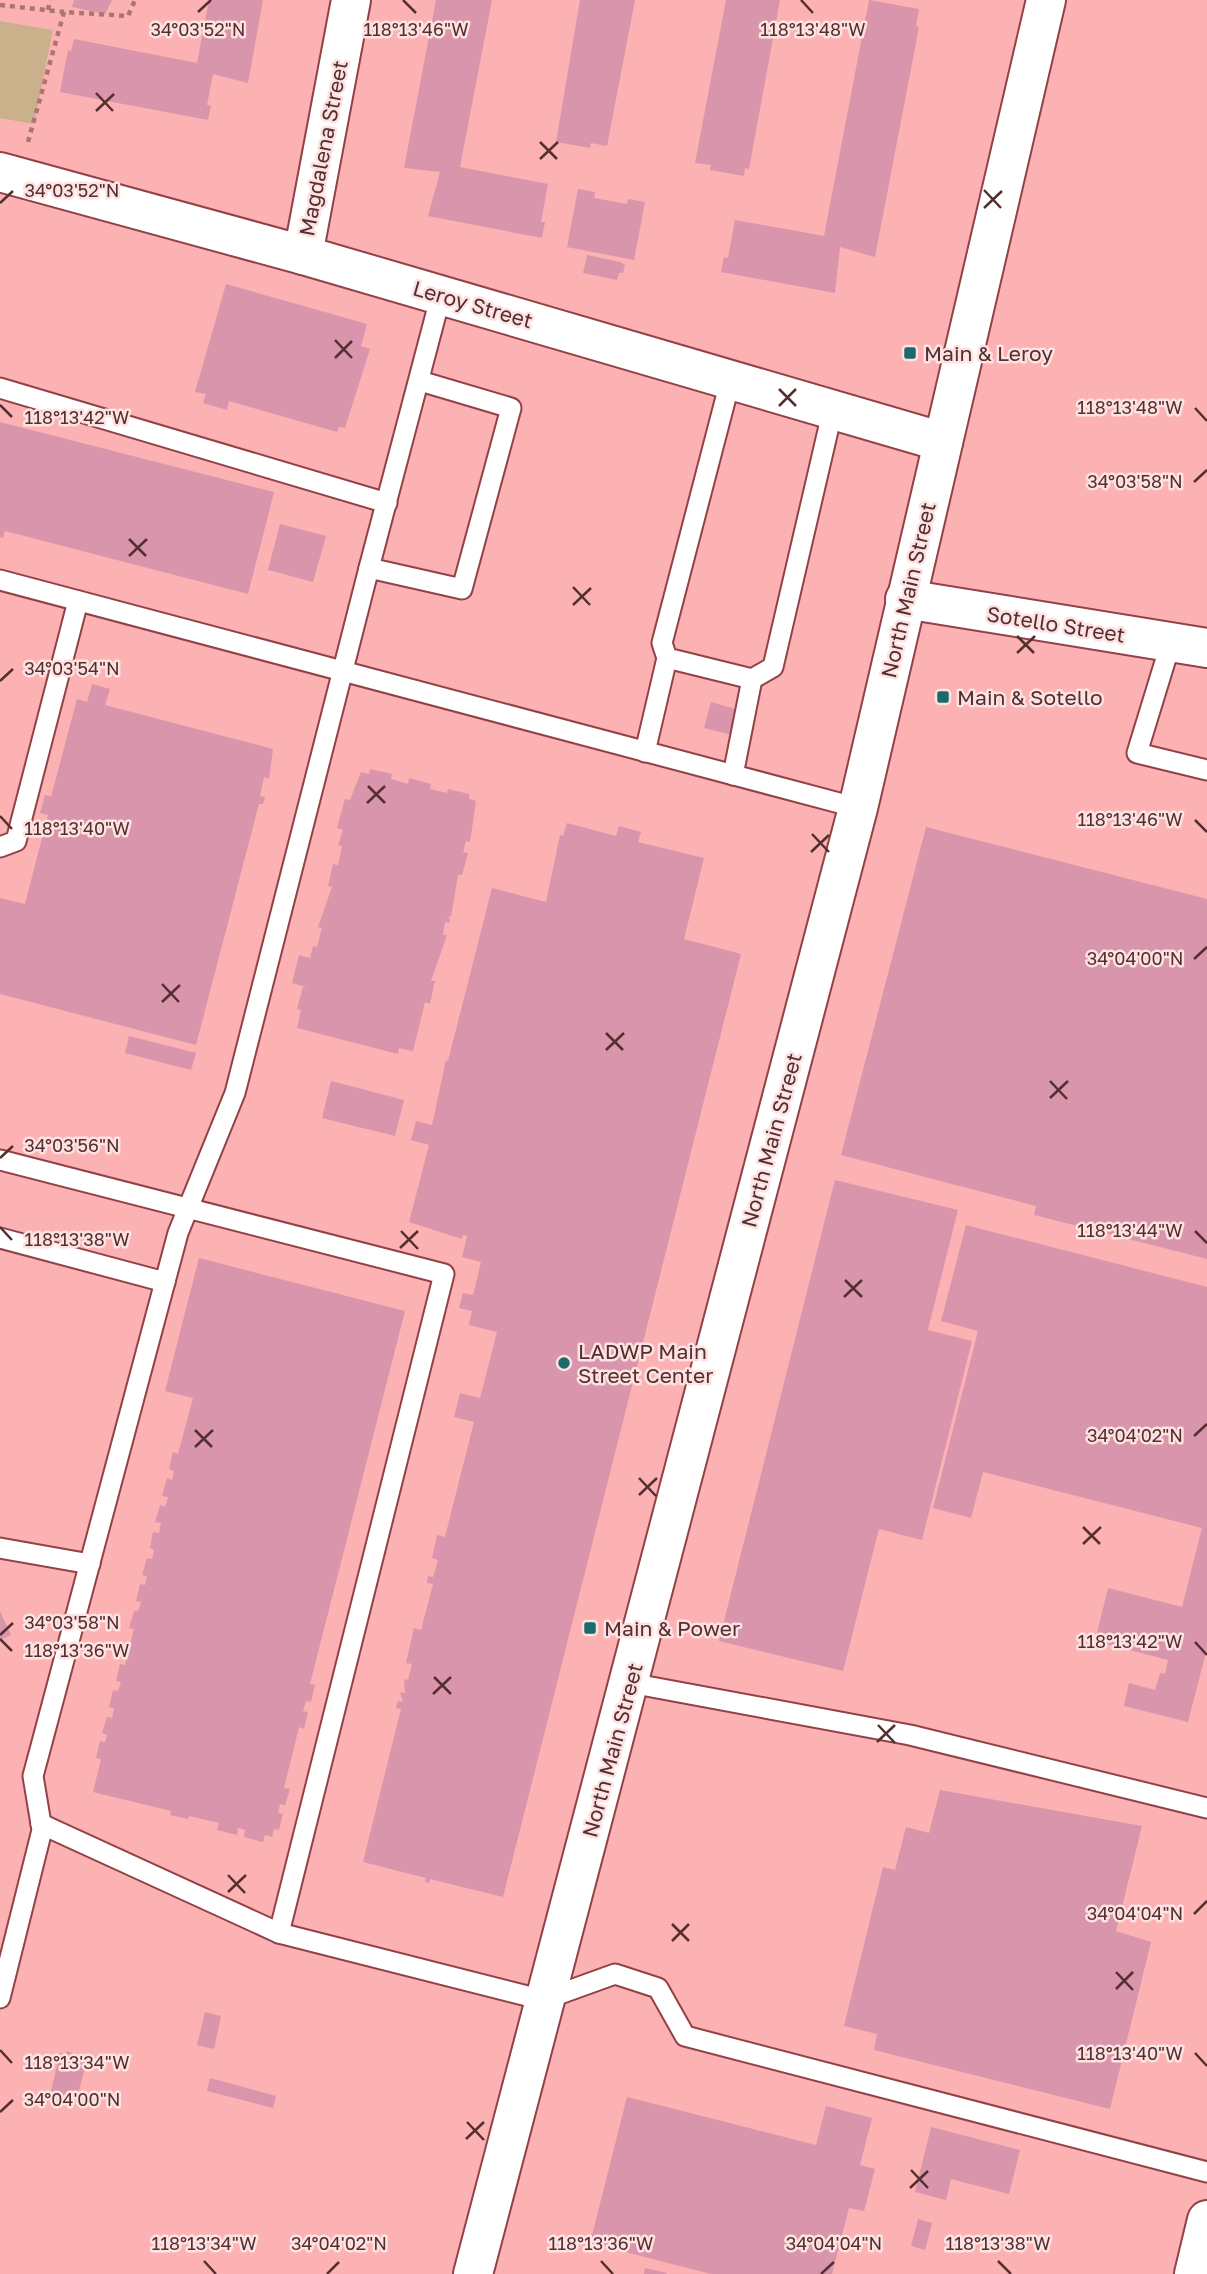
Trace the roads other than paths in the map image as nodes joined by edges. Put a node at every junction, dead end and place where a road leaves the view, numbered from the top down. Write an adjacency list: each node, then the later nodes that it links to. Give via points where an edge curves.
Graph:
1 (351, 0): 4 (main road, Magdalena Street)
2 (1045, 0): 10 (main road, North Main Street)
3 (0, 172): 4 (main road, Leroy Street)
4 (303, 255): 5 (main road, Leroy Street)
5 (441, 295): 6 (main road, Leroy Street); 7 (lane)
6 (731, 378): 9 (main road, Leroy Street); 17 (lane)
7 (420, 381): 11 (lane); 12 (lane, via 511,408 462,589)
8 (0, 388): 11 (lane)
9 (833, 409): 10 (main road, Leroy Street); 19 (lane, via 773,667)
10 (943, 442): 14 (main road, North Main Street)
11 (387, 503): 12 (lane)
12 (369, 568): 18 (lane)
13 (0, 580): 15 (lane)
14 (905, 599): 16 (main road, Sotello Street); 23 (main road, North Main Street)
15 (78, 601): 18 (lane); 24 (lane, via 16,841)
16 (1189, 645): 21 (lane, via 1138,753)
17 (665, 651): 19 (lane); 20 (lane)
18 (341, 671): 20 (lane); 26 (lane, via 235,1093)
19 (752, 679): 22 (lane)
20 (645, 752): 22 (lane)
21 (1207, 770)
22 (733, 775): 23 (lane)
23 (858, 808): 31 (main road, North Main Street)
24 (0, 847)
25 (0, 1160): 26 (lane)
26 (187, 1209): 28 (lane); 34 (lane, via 443,1274)
27 (0, 1238): 28 (lane)
28 (165, 1282): 30 (lane)
29 (0, 1548): 30 (lane)
30 (90, 1564): 33 (lane, via 33,1776)
31 (629, 1683): 32 (lane, via 910,1735); 36 (main road, North Main Street)
32 (1207, 1808)
33 (41, 1824): 34 (lane); 35 (lane)
34 (279, 1933): 36 (lane)
35 (0, 1997)
36 (543, 2000): 37 (lane, via 615,1974 658,1988 685,2036); 39 (main road, North Main Street)
37 (1207, 2172)
38 (1207, 2220): 40 (main road)
39 (473, 2274)
40 (1194, 2274)

